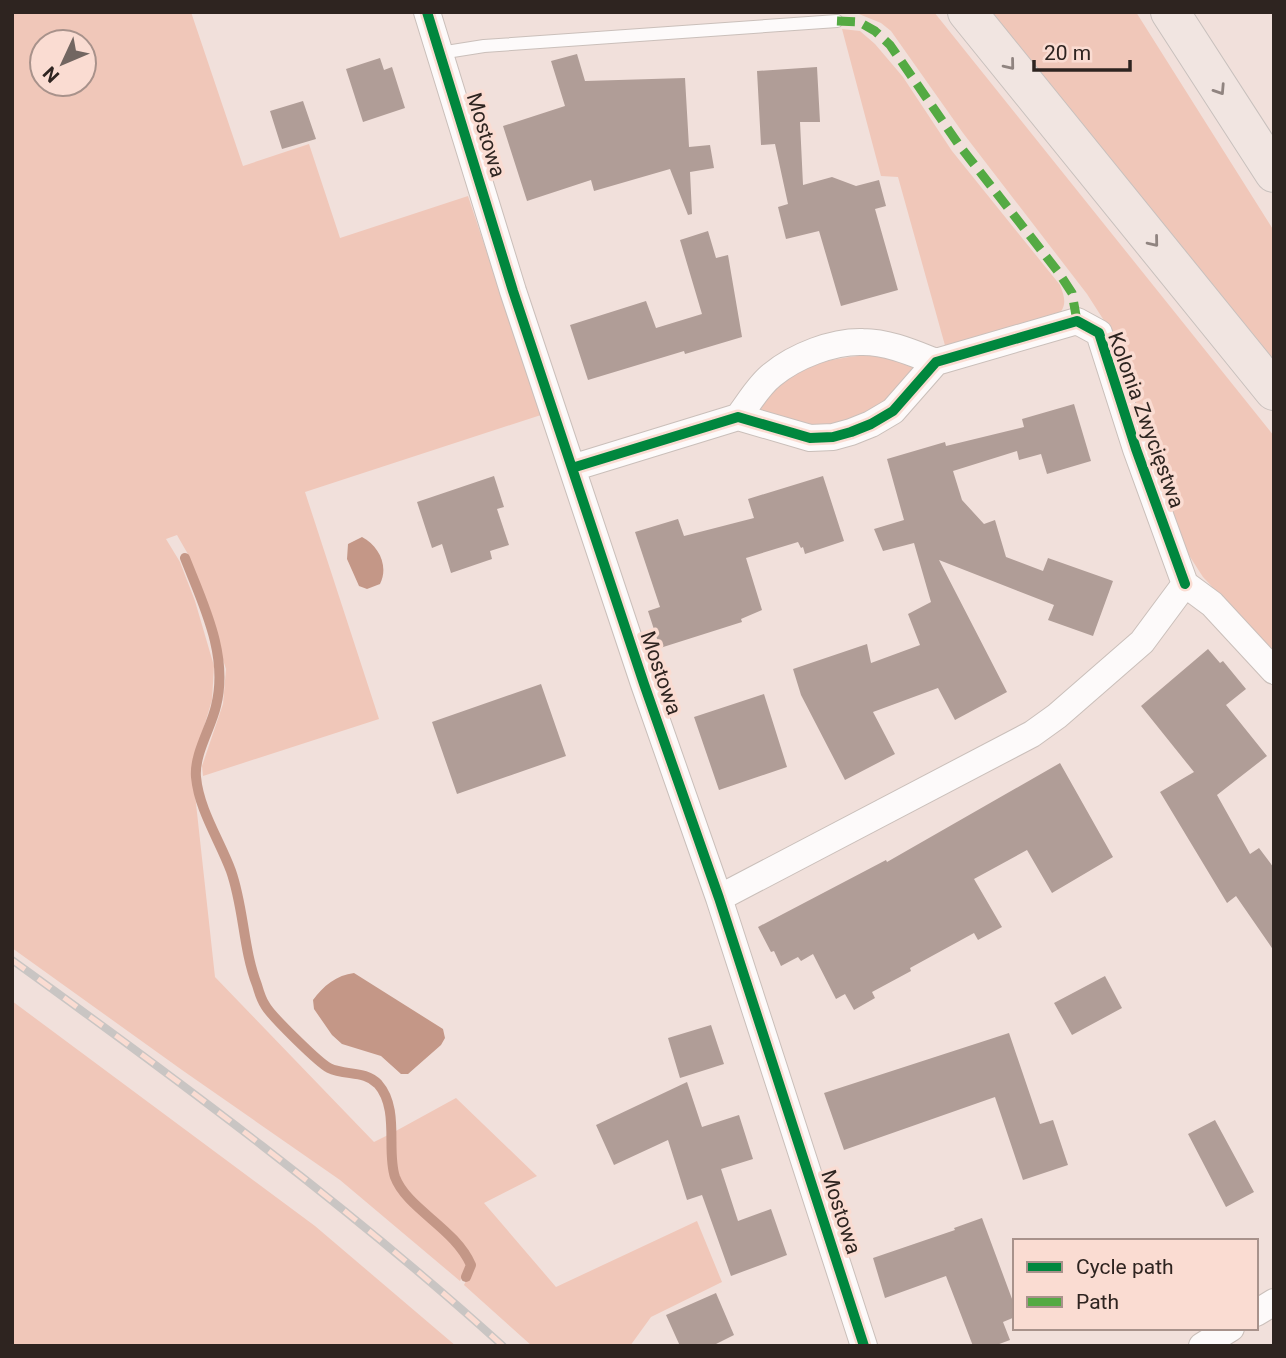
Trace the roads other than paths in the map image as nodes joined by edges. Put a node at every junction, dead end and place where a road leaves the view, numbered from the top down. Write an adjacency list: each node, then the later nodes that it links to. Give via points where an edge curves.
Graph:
1 (426, 12): 5 (street, Mostowa)
2 (967, 12): 8 (highway, one-way to 8)
3 (1170, 12): 6 (highway, one-way to 6)
4 (837, 21): 5 (lane)
5 (440, 53): 10 (street, Mostowa)
6 (1274, 173)
7 (936, 362): 9 (street, via 882,344 837,345 812,352 773,374); 9 (street, via 893,411 833,437 810,438); 11 (street, Kolonia Zwycięstwa, via 1077,321 1099,333)
8 (1274, 391)
9 (738, 417): 10 (street)
10 (572, 468): 13 (street, Mostowa)
11 (1185, 584): 12 (street, via 1212,604); 13 (street, via 1142,642 1032,734)
12 (1274, 671)
13 (719, 898): 17 (street, Mostowa)
14 (1274, 1302): 15 (street)
15 (1258, 1312)
16 (1228, 1330): 18 (street)
17 (864, 1346)
18 (1202, 1346)

